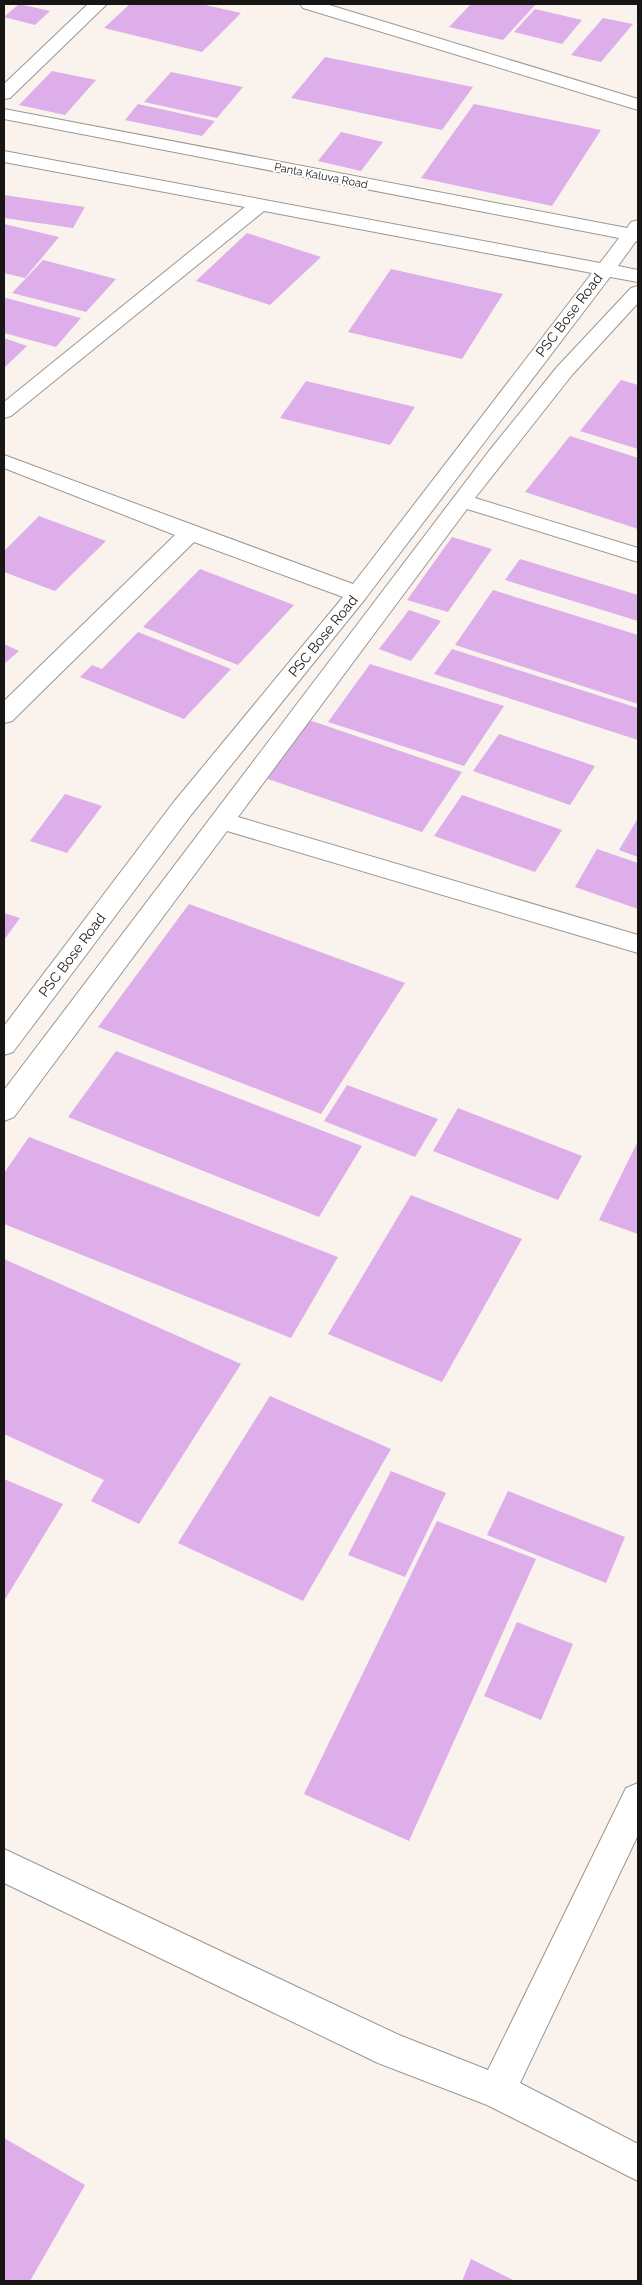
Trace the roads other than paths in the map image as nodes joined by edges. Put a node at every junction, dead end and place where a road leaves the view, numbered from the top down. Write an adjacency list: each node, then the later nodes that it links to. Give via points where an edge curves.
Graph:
1 (98, 4): 5 (street)
2 (309, 4): 6 (street)
3 (364, 4): 4 (street)
4 (430, 24)
5 (4, 94)
6 (638, 105)
7 (4, 114): 10 (street, Panta Kaluva Road, via 293,171)
8 (4, 156): 9 (street)
9 (261, 204): 11 (street); 14 (street)
10 (636, 232): 11 (street, PSC Bose Road)
11 (604, 268): 12 (street); 19 (street, PSC Bose Road)
12 (638, 276)
13 (638, 292): 16 (street, PSC Bose Road, via 541,401)
14 (4, 412)
15 (4, 461): 17 (street)
16 (463, 501): 18 (street); 21 (street, PSC Bose Road)
17 (190, 533): 19 (street); 20 (street)
18 (638, 555)
19 (357, 594): 23 (street, PSC Bose Road, via 182,809)
20 (4, 715)
21 (222, 821): 22 (street); 24 (street, PSC Bose Road)
22 (638, 944)
23 (4, 1045)
24 (4, 1110)
25 (638, 1799): 27 (street)
26 (4, 1866): 27 (street, via 392,2050)
27 (498, 2091): 28 (street)
28 (638, 2163)

